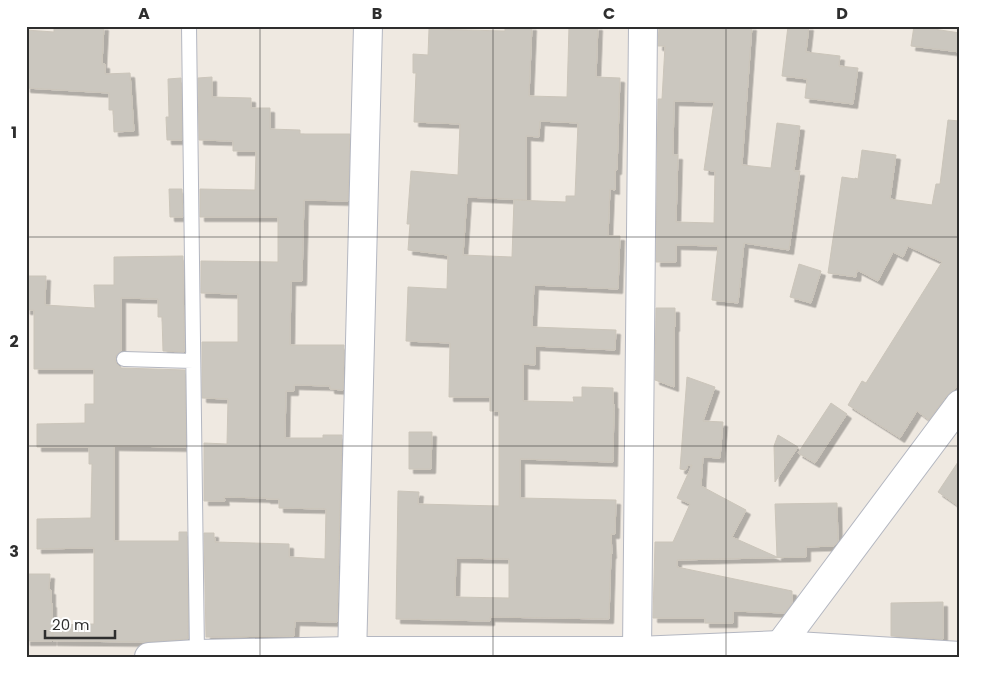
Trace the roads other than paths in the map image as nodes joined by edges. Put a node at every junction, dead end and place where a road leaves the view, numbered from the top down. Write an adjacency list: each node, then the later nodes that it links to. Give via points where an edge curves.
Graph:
1 (189, 26): 5 (lane)
2 (368, 26): 10 (street)
3 (643, 26): 8 (street)
4 (124, 359): 5 (lane)
5 (193, 361): 9 (lane)
6 (960, 404): 7 (street)
7 (780, 646): 8 (street); 11 (street)
8 (637, 651): 10 (street)
9 (197, 654): 10 (street); 12 (street)
10 (352, 654)
11 (960, 656)
12 (149, 657)

